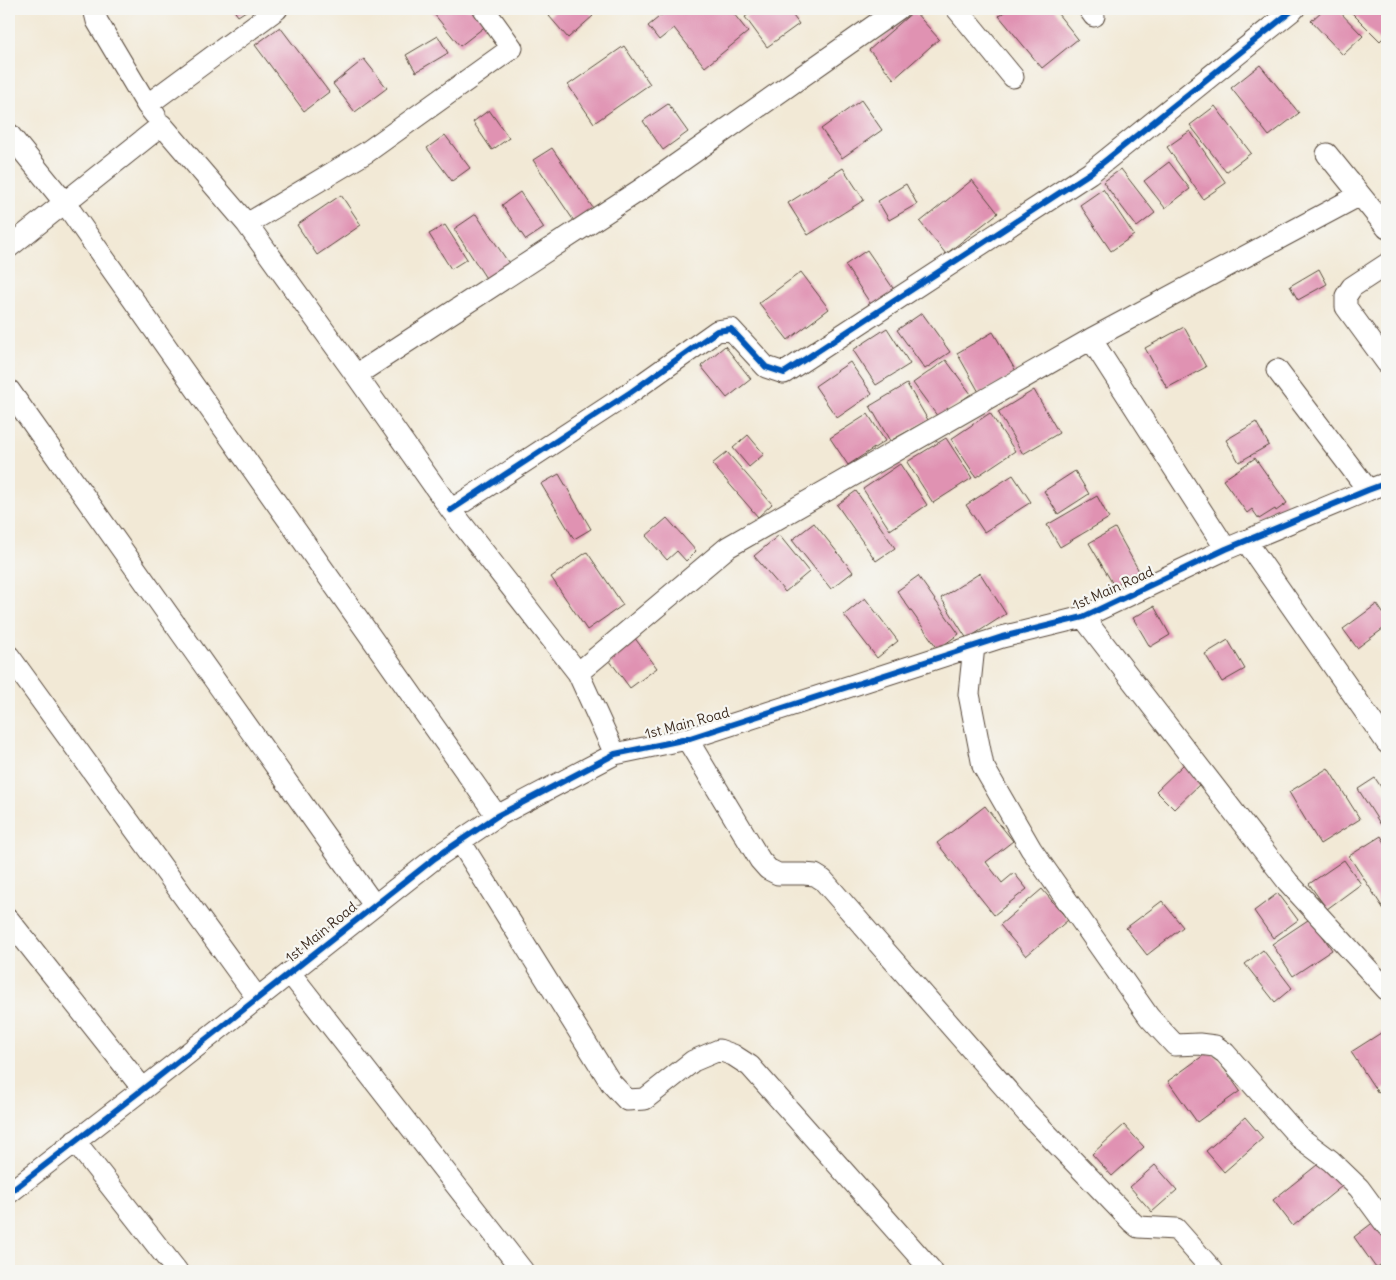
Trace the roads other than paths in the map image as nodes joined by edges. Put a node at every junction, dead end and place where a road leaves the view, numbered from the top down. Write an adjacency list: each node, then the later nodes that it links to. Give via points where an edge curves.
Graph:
1 (94, 9): 8 (street, via 97,20)
2 (277, 9): 8 (street)
3 (484, 9): 14 (street, via 512,48 367,152)
4 (898, 9): 21 (street, via 640,190)
5 (957, 9): 7 (street)
6 (1294, 9): 24 (street, via 1090,173 784,373 766,366 731,329 718,331)
7 (1013, 78)
8 (147, 105): 9 (street)
9 (162, 125): 13 (street); 14 (street)
10 (9, 134): 13 (street)
11 (1327, 154): 12 (street)
12 (1360, 195): 15 (street); 18 (street)
13 (64, 204): 16 (street); 34 (street)
14 (247, 224): 21 (street)
15 (1387, 228)
16 (9, 247)
17 (1387, 264): 19 (street, via 1352,287 1346,296 1346,306)
18 (1091, 339): 26 (street); 30 (street, via 728,547)
19 (1387, 363)
20 (1277, 370): 23 (street)
21 (356, 375): 24 (street)
22 (9, 390): 36 (street)
23 (1378, 486): 25 (street, 1st Main Road)
24 (450, 510): 30 (street)
25 (1246, 542): 26 (street, 1st Main Road); 32 (street)
26 (1226, 550): 27 (street, 1st Main Road)
27 (1083, 617): 28 (street, 1st Main Road); 39 (street, via 1288,882)
28 (974, 646): 31 (street, 1st Main Road); 44 (street, via 969,694 983,766 1031,850 1149,1017 1175,1045 1215,1046 1226,1053 1299,1137 1359,1188)
29 (9, 656): 40 (street)
30 (578, 673): 33 (street)
31 (687, 739): 33 (street, 1st Main Road); 48 (street, via 768,870 778,874 815,875 823,880 1027,1113 1132,1222 1138,1227 1176,1229)
32 (1387, 744)
33 (615, 754): 34 (street, 1st Main Road)
34 (497, 816): 35 (street, 1st Main Road)
35 (460, 841): 36 (street, 1st Main Road); 47 (street, via 611,1083 627,1100 645,1099 693,1061 719,1050 733,1054 750,1066)
36 (374, 905): 38 (street, 1st Main Road)
37 (9, 920): 41 (street)
38 (290, 974): 40 (street, 1st Main Road); 46 (street)
39 (1387, 990)
40 (258, 999): 41 (street, 1st Main Road)
41 (143, 1089): 42 (street, 1st Main Road)
42 (75, 1141): 43 (street, 1st Main Road); 45 (street)
43 (12, 1185)
44 (1387, 1226)
45 (177, 1271)
46 (522, 1271)
47 (932, 1271)
48 (1214, 1271)

